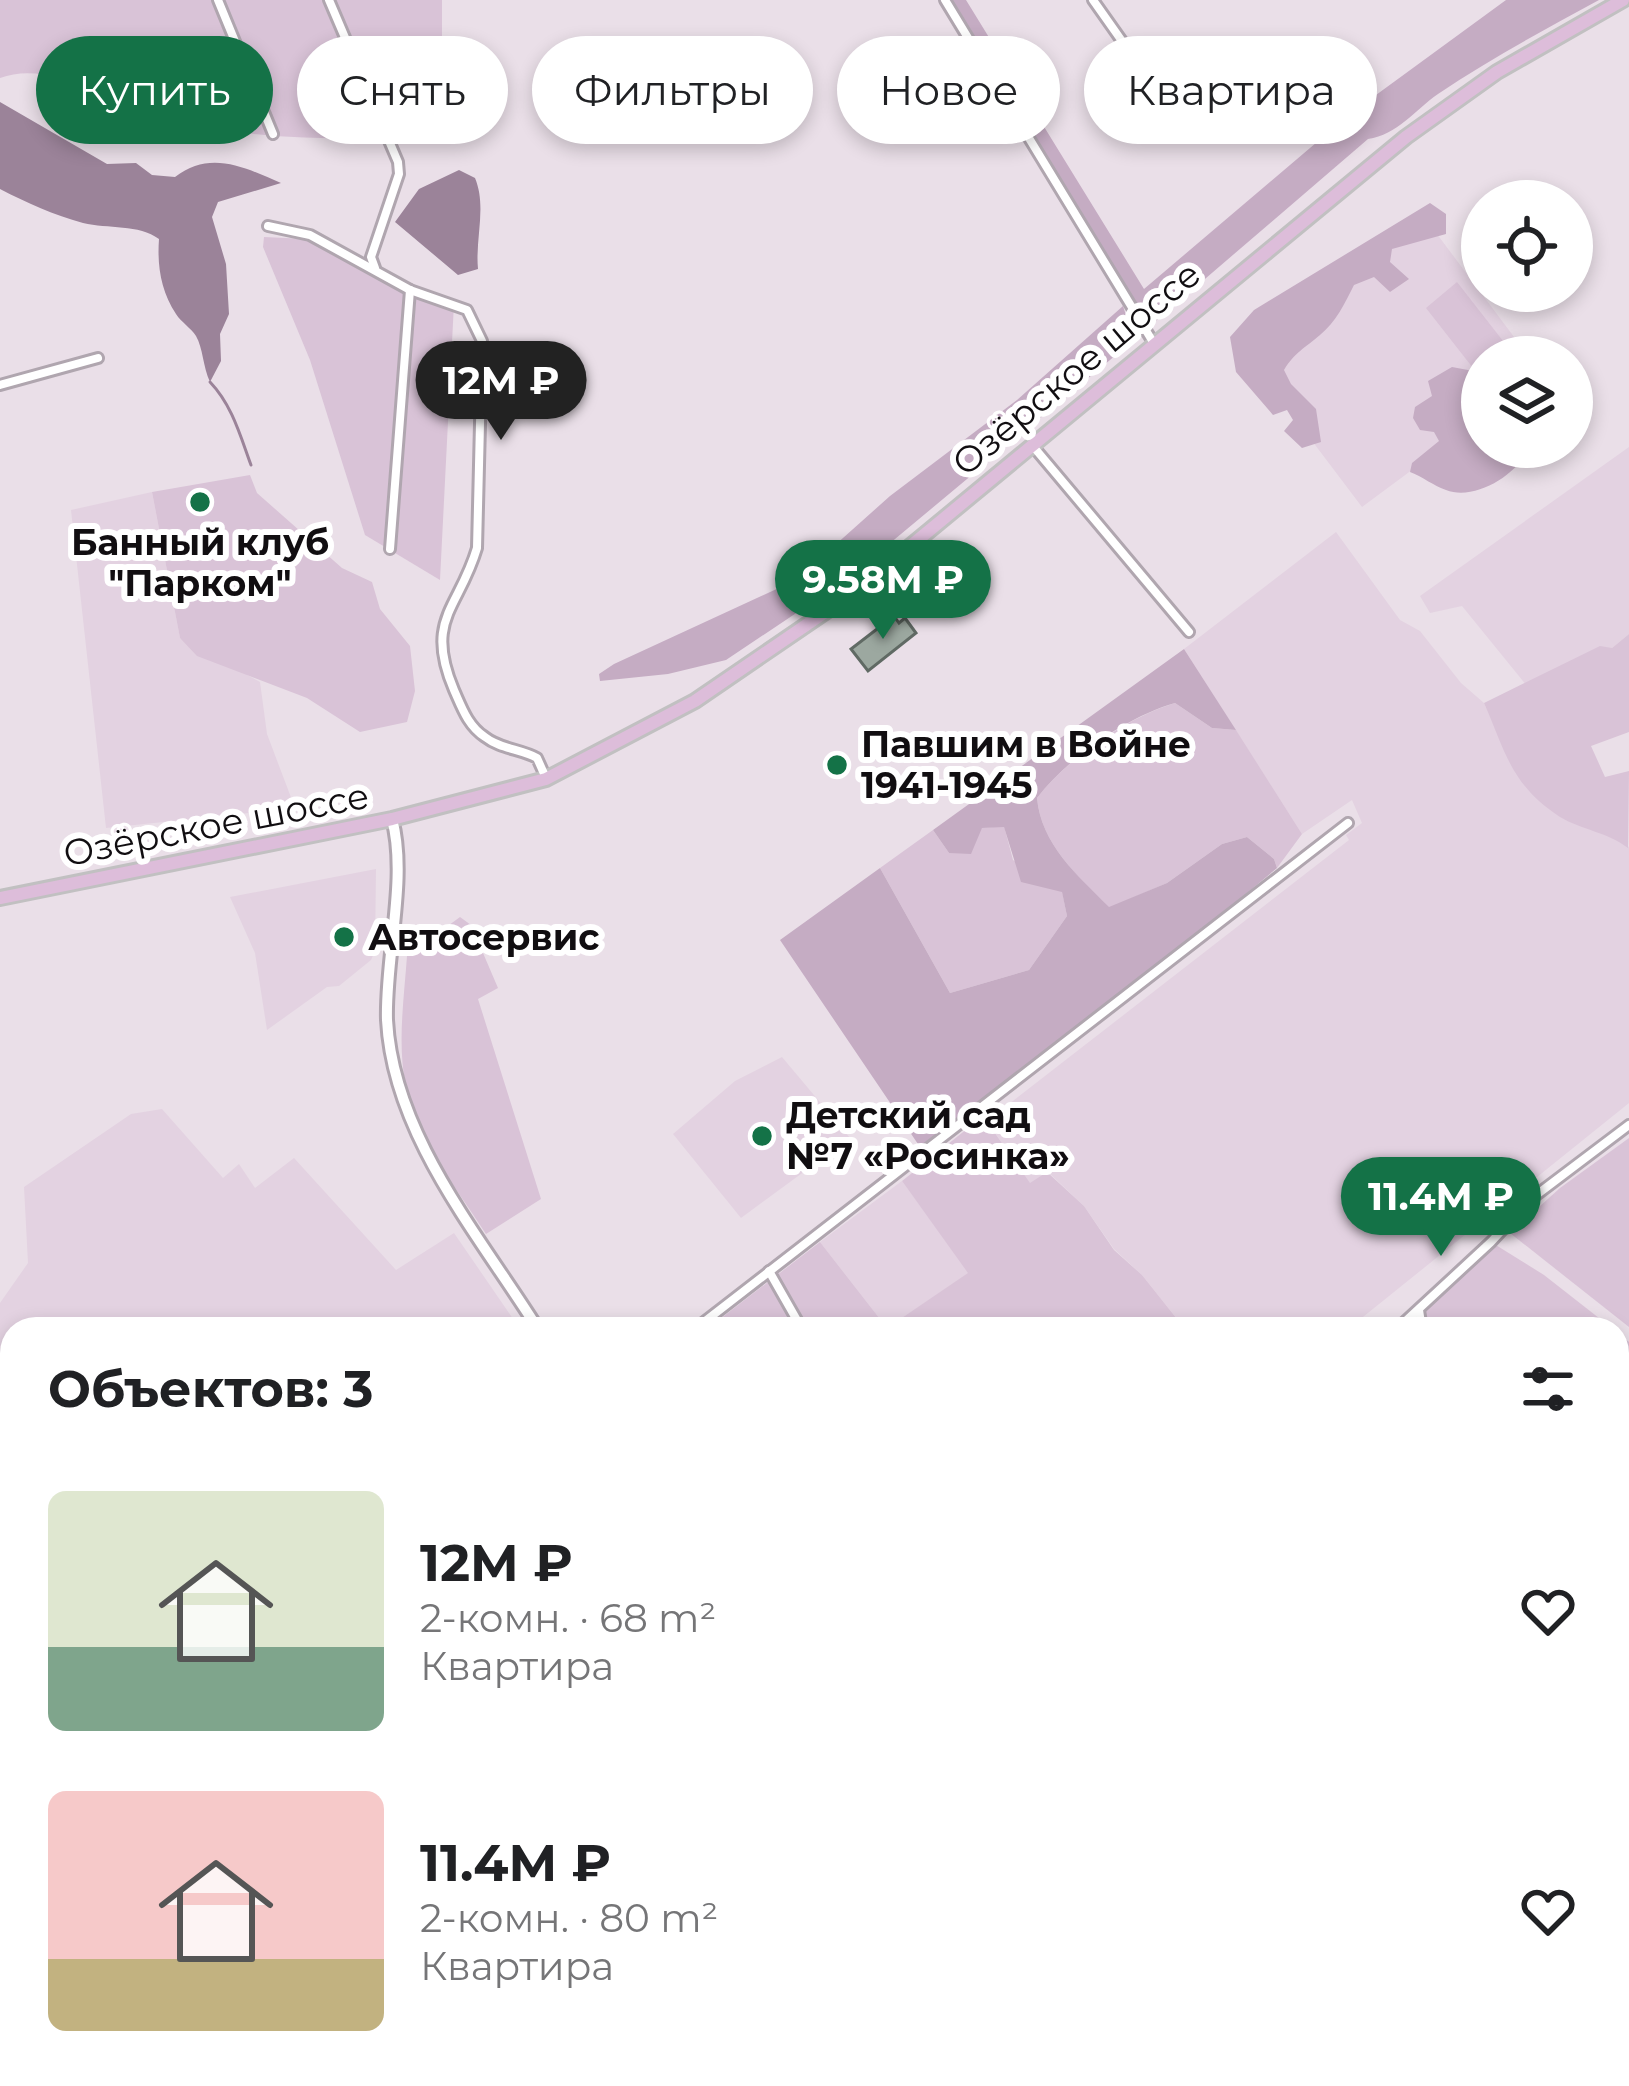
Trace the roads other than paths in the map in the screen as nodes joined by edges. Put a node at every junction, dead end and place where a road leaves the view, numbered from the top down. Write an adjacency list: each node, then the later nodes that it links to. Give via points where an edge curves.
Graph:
1 (218, 0): 6 (street)
2 (329, 0): 9 (street, via 398,162 371,257)
3 (945, 0): 11 (street)
4 (1093, 0): 7 (street)
5 (1623, 0): 11 (main road, Озёрское шоссе, via 1415,130)
6 (233, 36)
7 (1118, 36)
8 (268, 226): 9 (street, via 310,235)
9 (376, 270): 10 (street)
10 (410, 290): 15 (street); 17 (street, via 467,310 482,341 477,548 445,616 447,674 480,735 537,758)
11 (1154, 342): 14 (main road, Озёрское шоссе)
12 (98, 358): 13 (street)
13 (0, 385)
14 (1031, 444): 16 (street); 17 (main road, Озёрское шоссе, via 810,627 681,710)
15 (390, 549)
16 (1189, 632)
17 (546, 779): 18 (main road, Озёрское шоссе)
18 (392, 819): 20 (main road, Озёрское шоссе); 24 (main road, via 398,848 387,1011 398,1085 432,1161)
19 (1348, 823): 22 (street)
20 (0, 898)
21 (1629, 1125): 23 (street, via 1531,1198)
22 (769, 1271): 25 (street); 26 (street)
23 (1419, 1308): 27 (street); 28 (street)
24 (530, 1317)
25 (710, 1317)
26 (795, 1317)
27 (1410, 1317)
28 (1420, 1317)

